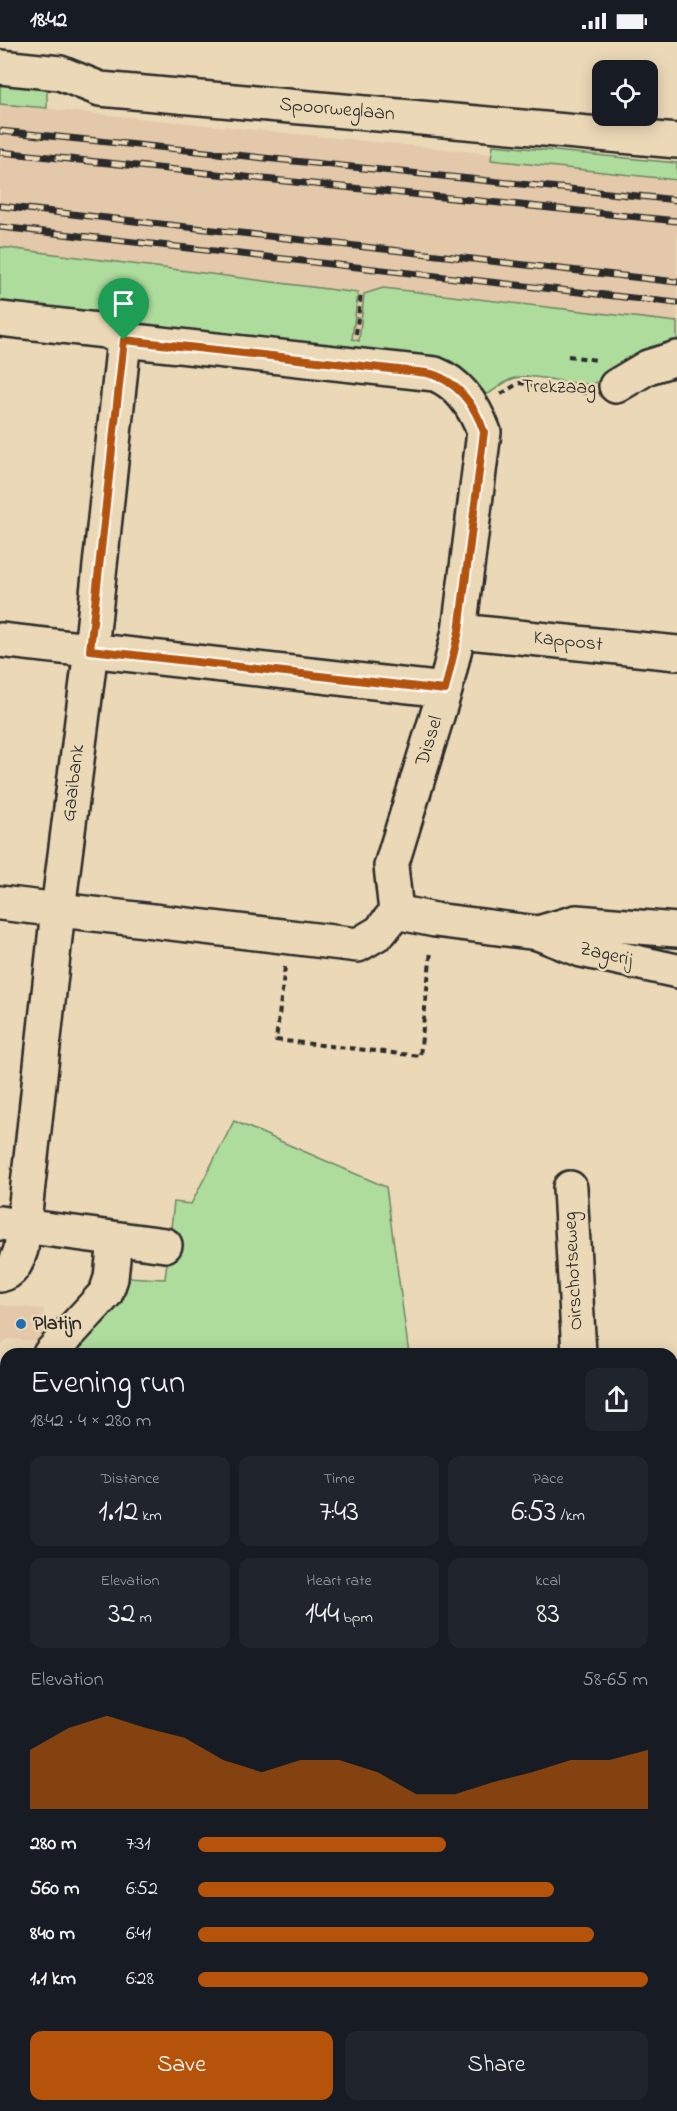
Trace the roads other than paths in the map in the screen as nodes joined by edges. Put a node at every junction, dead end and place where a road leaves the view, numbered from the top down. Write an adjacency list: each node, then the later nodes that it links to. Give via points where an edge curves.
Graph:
1 (19, 60): 2 (street, Spoorweglaan, via 100,89)
2 (677, 141)
3 (0, 319): 4 (street, via 106,331)
4 (124, 340): 7 (street, Dissel, via 435,374 453,385 477,412 484,432); 9 (street, Gaaibank)
5 (677, 358): 6 (street, Trekzaag, via 648,367)
6 (616, 386)
7 (459, 631): 10 (street, Kappost); 11 (street, Dissel)
8 (0, 640): 9 (street)
9 (90, 650): 11 (street); 13 (street, Gaaibank)
10 (677, 653)
11 (445, 690): 14 (street, Dissel, via 391,866)
12 (0, 903): 13 (street)
13 (57, 910): 14 (street, via 358,945 380,932); 19 (street, Gaaibank)
14 (396, 912): 16 (street, Zagerij)
15 (677, 930): 16 (street, Zagerij, via 576,922)
16 (538, 933): 17 (street, Zagerij, via 581,950)
17 (677, 970)
18 (570, 1188): 24 (street, Oirschotseweg)
19 (11, 1224): 20 (street); 22 (street, Gaaibank, via 21,1249 15,1266)
20 (115, 1239): 21 (street); 23 (street, via 106,1293)
21 (165, 1245)
22 (0, 1275)
23 (56, 1348)
24 (579, 1348)

